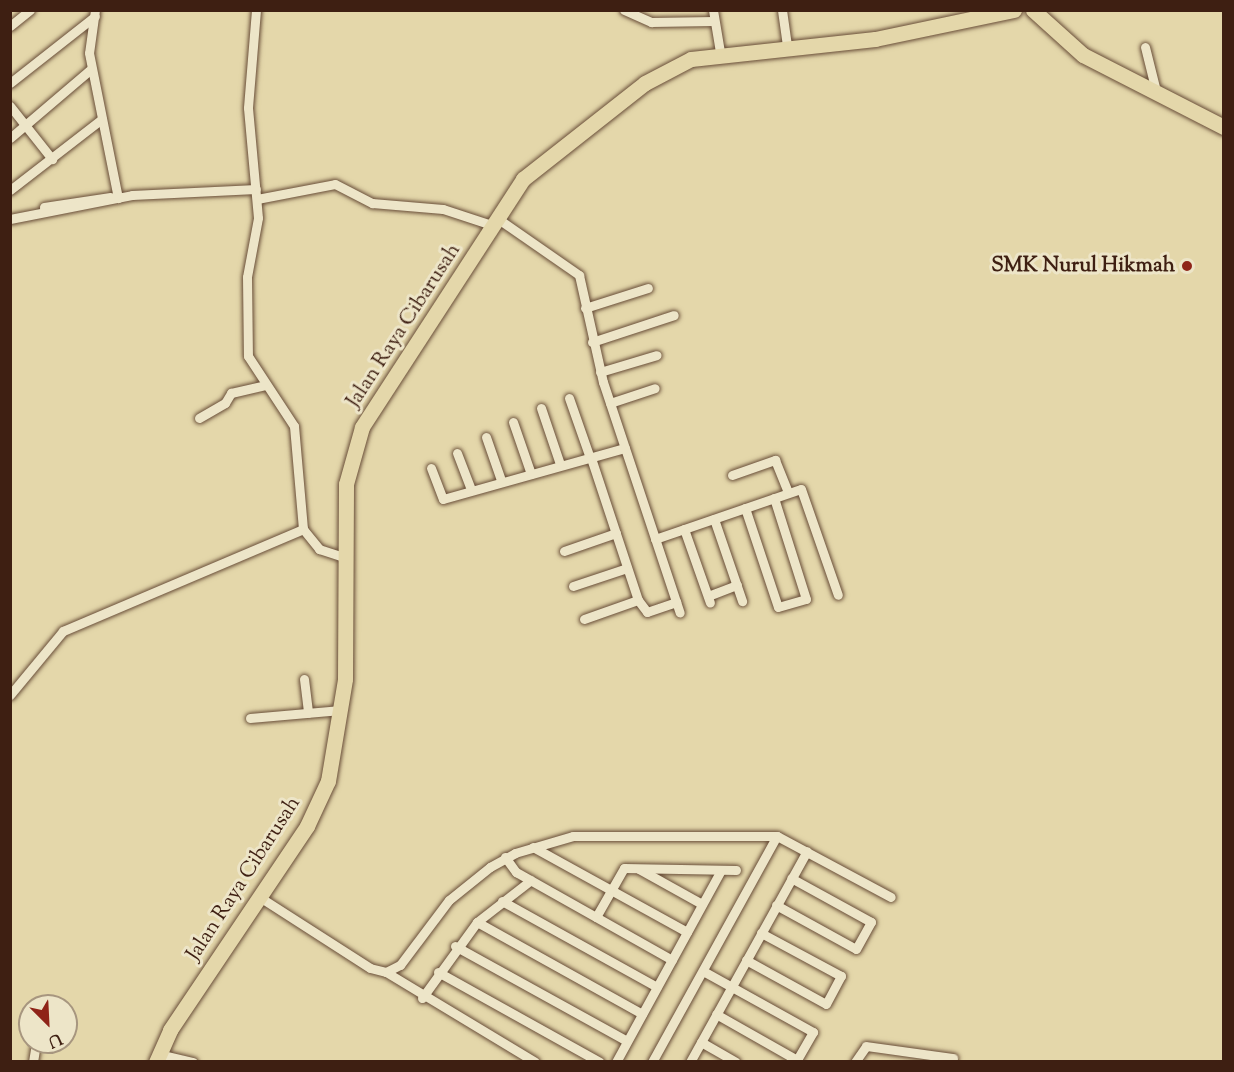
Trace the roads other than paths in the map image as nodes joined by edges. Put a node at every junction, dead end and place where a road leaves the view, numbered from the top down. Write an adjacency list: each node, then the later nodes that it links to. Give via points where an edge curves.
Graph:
1 (30, 10): 10 (street)
2 (256, 10): 24 (street, via 248,108)
3 (624, 10): 9 (street, via 651,22)
4 (713, 10): 9 (street)
5 (782, 10): 11 (street)
6 (1014, 10): 11 (main road, Jalan Raya Cibarusah, via 875,39)
7 (1033, 10): 16 (main road, via 1083,55)
8 (95, 14): 14 (street); 15 (street)
9 (714, 21): 13 (street)
10 (10, 26)
11 (787, 47): 13 (main road, Jalan Raya Cibarusah)
12 (1145, 47): 16 (street)
13 (720, 52): 28 (main road, Jalan Raya Cibarusah, via 691,58 645,83 523,179)
14 (91, 69): 18 (street); 19 (street)
15 (10, 83)
16 (1156, 91): 20 (main road)
17 (10, 106): 19 (street)
18 (102, 119): 22 (street); 25 (street)
19 (26, 125): 21 (street); 22 (street)
20 (1224, 127)
21 (10, 138)
22 (52, 159): 23 (street)
23 (10, 190)
24 (256, 194): 25 (street); 28 (street, via 335,184 372,203 443,209); 35 (street, via 247,277 247,347 251,366)
25 (118, 198): 26 (street); 27 (street)
26 (10, 213)
27 (10, 219)
28 (494, 222): 30 (street, via 575,269); 61 (main road, Jalan Raya Cibarusah, via 470,267 362,427 346,484)
29 (648, 288): 30 (street)
30 (585, 308): 32 (street)
31 (674, 315): 32 (street)
32 (592, 342): 34 (street)
33 (657, 355): 34 (street)
34 (600, 372): 38 (street)
35 (265, 385): 40 (street, via 231,393 225,403); 56 (street, via 294,426)
36 (655, 388): 38 (street)
37 (569, 398): 45 (street)
38 (610, 403): 43 (street)
39 (541, 408): 46 (street)
40 (199, 418)
41 (513, 422): 48 (street)
42 (486, 437): 50 (street)
43 (625, 448): 45 (street); 59 (street)
44 (457, 453): 51 (street)
45 (590, 456): 46 (street); 58 (street)
46 (560, 464): 48 (street)
47 (431, 468): 51 (street, via 443,499)
48 (531, 474): 50 (street)
49 (732, 475): 52 (street, via 775,460)
50 (501, 480): 51 (street)
51 (471, 490)
52 (788, 493): 53 (street); 65 (street, via 804,490)
53 (774, 498): 54 (street); 54 (street, via 806,599 778,607)
54 (745, 508): 55 (street)
55 (714, 519): 57 (street); 63 (street)
56 (303, 529): 61 (street, via 319,549); 72 (street, via 63,631)
57 (684, 529): 59 (street); 63 (street, via 709,600)
58 (616, 533): 60 (street); 62 (street)
59 (655, 538): 68 (street)
60 (564, 551)
61 (347, 558): 73 (main road, Jalan Raya Cibarusah)
62 (627, 568): 64 (street); 66 (street)
63 (737, 585): 67 (street)
64 (573, 586)
65 (838, 595)
66 (638, 600): 68 (street, via 647,612); 70 (street)
67 (742, 601)
68 (676, 602): 69 (street)
69 (680, 613)
70 (584, 619)
71 (304, 679): 74 (street)
72 (10, 695)
73 (341, 710): 74 (street); 86 (main road, Jalan Raya Cibarusah, via 320,801)
74 (308, 713): 75 (street)
75 (250, 718)
76 (777, 836): 77 (street, via 589,835); 78 (street); 98 (street)
77 (533, 847): 79 (street); 85 (street)
78 (807, 851): 83 (street); 87 (street)
79 (505, 857): 84 (street); 99 (street, via 449,900 400,965)
80 (636, 868): 81 (street); 85 (street, via 624,868); 89 (street)
81 (722, 870): 82 (street); 89 (street)
82 (736, 870)
83 (791, 878): 90 (street); 90 (street, via 871,922 856,949)
84 (531, 880): 88 (street); 91 (street)
85 (611, 890): 91 (street); 93 (street)
86 (258, 896): 99 (street, via 370,968); 109 (main road, Jalan Raya Cibarusah)
87 (891, 897)
88 (502, 901): 92 (street); 101 (street)
89 (702, 904): 93 (street)
90 (776, 905): 94 (street)
91 (596, 917): 96 (street)
92 (477, 922): 95 (street); 104 (street)
93 (687, 932): 96 (street)
94 (761, 933): 97 (street); 97 (street, via 841,976 836,986 826,1004)
95 (455, 946): 100 (street); 106 (street)
96 (672, 960): 101 (street)
97 (746, 960): 102 (street)
98 (703, 971): 102 (street); 115 (street)
99 (386, 972): 103 (street)
100 (438, 972): 103 (street); 113 (street)
101 (657, 987): 104 (street)
102 (731, 987): 105 (street); 105 (street, via 813,1032 797,1060)
103 (422, 998): 112 (street)
104 (642, 1014): 106 (street)
105 (716, 1014): 107 (street)
106 (627, 1041): 114 (street)
107 (700, 1042): 116 (street); 117 (street)
108 (892, 1051): 110 (street); 118 (street, via 864,1046); 119 (street)
109 (157, 1058): 111 (street)
110 (953, 1058)
111 (194, 1062)
112 (535, 1062)
113 (600, 1062)
114 (616, 1062)
115 (652, 1062)
116 (690, 1062)
117 (736, 1062)
118 (855, 1062)
119 (891, 1062)

